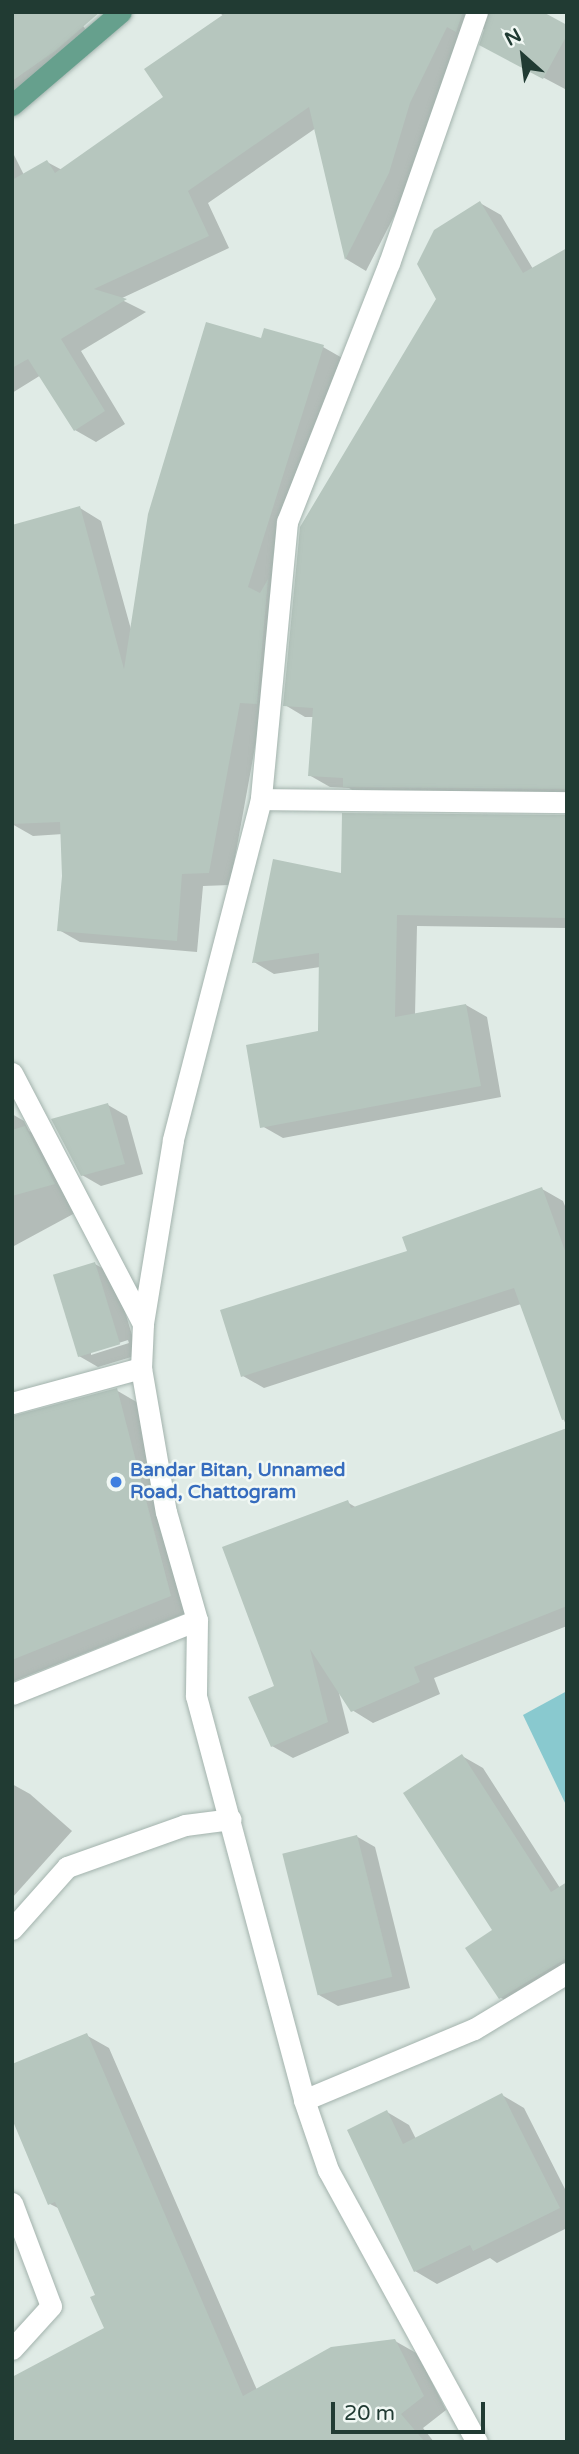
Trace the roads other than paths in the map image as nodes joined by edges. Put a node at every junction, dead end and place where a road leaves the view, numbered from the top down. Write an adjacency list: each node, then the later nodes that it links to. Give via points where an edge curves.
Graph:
1 (121, 12): 3 (main road)
2 (477, 12): 4 (street, via 389,263 287,522)
3 (12, 105)
4 (261, 799): 5 (street); 7 (street, via 173,1140)
5 (567, 802)
6 (12, 1073): 7 (street)
7 (143, 1324): 8 (street)
8 (141, 1368): 9 (street); 10 (street, via 166,1512)
9 (12, 1404)
10 (197, 1620): 11 (street); 12 (street, via 196,1696)
11 (12, 1694)
12 (231, 1819): 13 (street, via 185,1825 67,1867); 15 (street)
13 (12, 1929)
14 (567, 1973): 15 (street, via 474,2029)
15 (304, 2100): 18 (street, via 328,2170)
16 (12, 2203): 17 (street, via 51,2306)
17 (12, 2350)
18 (477, 2442)

